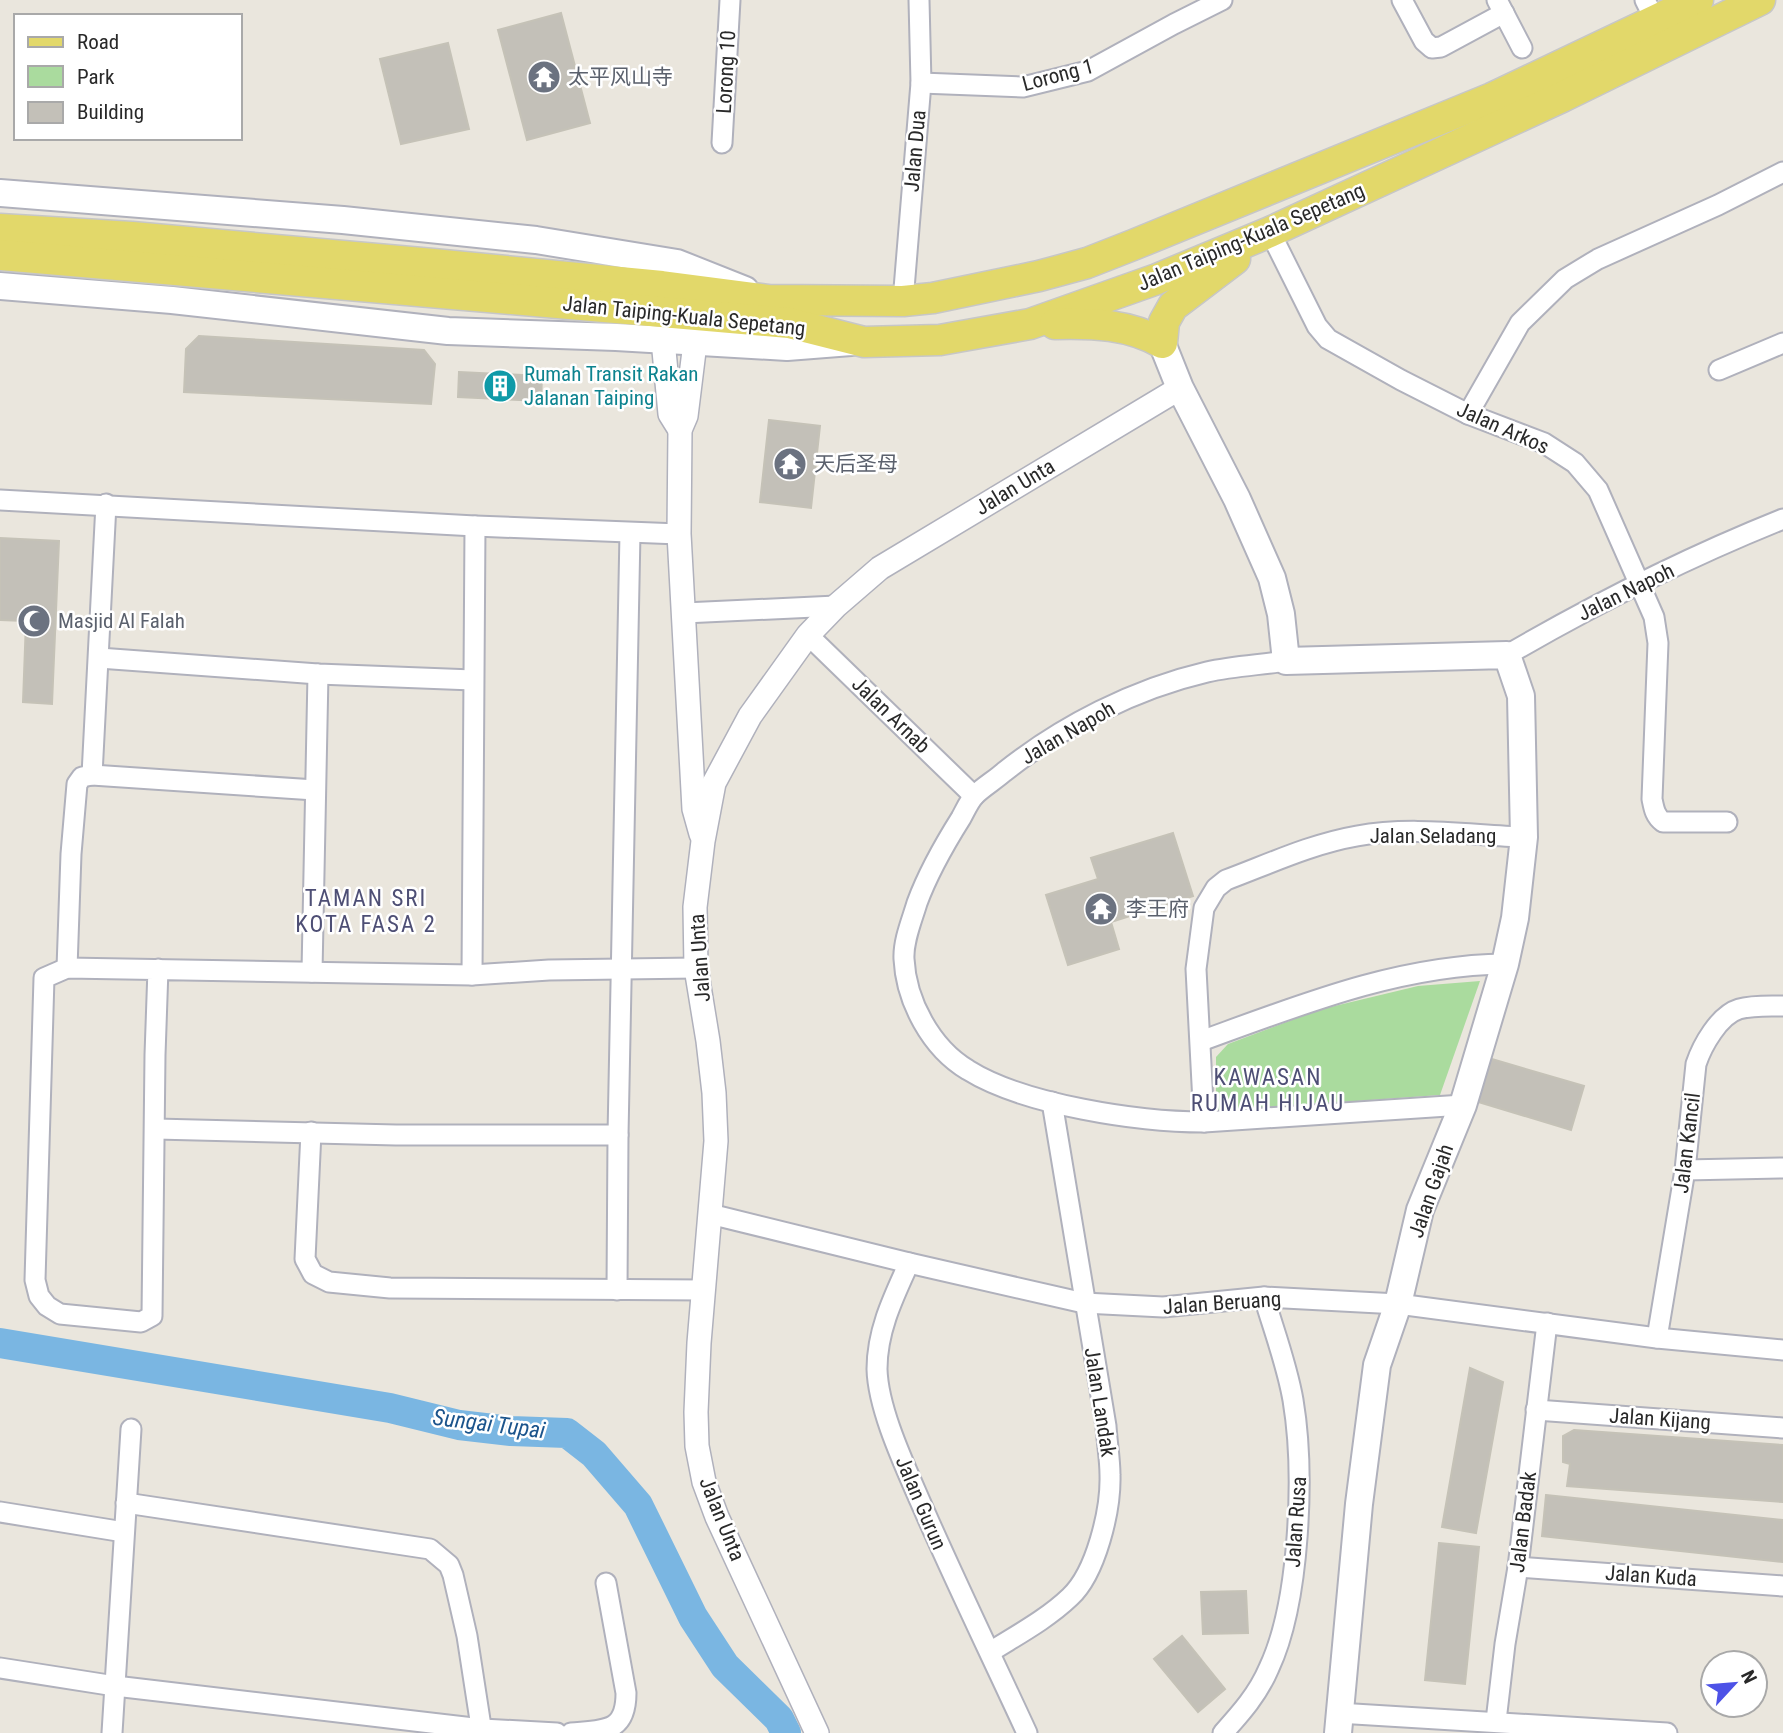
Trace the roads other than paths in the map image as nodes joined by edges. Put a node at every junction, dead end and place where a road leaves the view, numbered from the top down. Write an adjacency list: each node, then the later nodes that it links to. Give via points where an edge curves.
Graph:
1 (730, 0): 11 (street, Lorong 10)
2 (919, 0): 10 (street, Jalan Dua)
3 (1222, 0): 10 (street, Lorong 1, via 1088,71 1023,87)
4 (1402, 0): 7 (street, via 1424,41 1433,48)
5 (1698, 0): 8 (main road, Jalan Taiping-Kuala Sepetang)
6 (1760, 0): 15 (main road, Jalan Taiping-Kuala Sepetang)
7 (1500, 7): 9 (street)
8 (1650, 10): 18 (main road, Jalan Taiping-Kuala Sepetang, via 1492,98 1133,245)
9 (1522, 48)
10 (921, 83): 21 (street, Jalan Dua)
11 (722, 143)
12 (1783, 172): 31 (street, via 1564,279 1520,323)
13 (0, 193): 20 (main road, via 536,240 677,263)
14 (0, 229): 16 (main road, Jalan Taiping-Kuala Sepetang)
15 (1270, 232): 22 (main road, Jalan Taiping-Kuala Sepetang); 26 (main road, via 1173,306 1164,322); 31 (street, Jalan Arkos, via 1328,339)
16 (130, 251): 17 (main road, Jalan Taiping-Kuala Sepetang); 20 (main road, Jalan Taiping-Kuala Sepetang, via 662,286); 25 (main road, Jalan Taiping-Kuala Sepetang, via 789,323)
17 (0, 255)
18 (1039, 276): 21 (main road, Jalan Taiping-Kuala Sepetang); 22 (main road, via 1073,291)
19 (0, 286): 24 (main road, via 448,331)
20 (769, 300): 21 (main road, Jalan Taiping-Kuala Sepetang)
21 (902, 301)
22 (1067, 312): 23 (main road, Jalan Taiping-Kuala Sepetang)
23 (1030, 324): 25 (main road, Jalan Taiping-Kuala Sepetang, via 940,340); 26 (main road, via 1129,328)
24 (663, 340): 28 (main road); 32 (street, via 670,414)
25 (864, 342): 28 (main road, via 786,347)
26 (1162, 342): 30 (main road)
27 (1783, 342): 29 (street)
28 (695, 343): 32 (street, via 686,416)
29 (1719, 370)
30 (1180, 388): 40 (street, Jalan Unta, via 880,568); 45 (main road, via 1272,579)
31 (1468, 414): 39 (street, Jalan Arkos, via 1544,443 1575,463 1598,490)
32 (680, 430): 38 (street)
33 (0, 499): 34 (street)
34 (106, 504): 36 (street); 44 (street)
35 (1783, 519): 39 (street, Jalan Napoh)
36 (475, 526): 37 (street); 47 (street)
37 (630, 533): 38 (street); 60 (street)
38 (679, 534): 41 (street)
39 (1641, 584): 43 (street, Jalan Napoh); 53 (street, Jalan Arkos, via 1658,643 1654,811 1663,822)
40 (836, 606): 41 (street); 42 (street, Jalan Unta)
41 (684, 613): 48 (street)
42 (808, 635): 50 (street, Jalan Unta, via 750,716); 52 (street, Jalan Arnab)
43 (1507, 655): 45 (main road, Jalan Napoh); 54 (main road, Jalan Gajah, via 1521,696)
44 (99, 658): 46 (street); 49 (street)
45 (1286, 661): 52 (street, Jalan Napoh, via 1207,672 1094,714 1034,748)
46 (318, 674): 47 (street); 51 (street)
47 (473, 680): 62 (street)
48 (690, 728): 50 (street); 55 (street, via 694,809)
49 (92, 775): 51 (street); 57 (street, via 77,784)
50 (714, 783): 55 (street, Jalan Unta)
51 (316, 790): 61 (street)
52 (974, 796): 65 (street, Jalan Napoh, via 923,886 910,924 903,957 908,991 938,1044 967,1070)
53 (1727, 822)
54 (1524, 837): 56 (main road, Jalan Gajah); 64 (street, Jalan Seladang, via 1357,836 1298,851 1226,880 1209,898 1201,919 1196,969)
55 (703, 841): 58 (street, Jalan Unta, via 695,907)
56 (1505, 964): 64 (street, via 1405,975 1306,1003); 66 (main road, Jalan Gajah)
57 (67, 968): 59 (street); 68 (street, via 44,978 35,1280 39,1296 60,1314 141,1322 152,1316)
58 (696, 968): 60 (street); 73 (street, Jalan Unta, via 714,1093 716,1141)
59 (158, 970): 61 (street); 68 (street)
60 (621, 970): 62 (street); 70 (street)
61 (312, 972): 62 (street)
62 (472, 975)
63 (1783, 1006): 72 (street, Jalan Kancil, via 1754,1006 1730,1013 1705,1042 1696,1064)
64 (1201, 1041): 67 (street, Jalan Seladang)
65 (1052, 1102): 67 (street, Jalan Napoh, via 1168,1122); 78 (street, Jalan Landak)
66 (1463, 1105): 67 (street, Jalan Napoh); 79 (main road, Jalan Gajah, via 1420,1210)
67 (1204, 1122)
68 (156, 1129): 69 (street)
69 (311, 1132): 70 (street); 75 (street, via 305,1259 313,1274 328,1282 390,1288)
70 (618, 1135): 75 (street)
71 (1783, 1168): 72 (street)
72 (1685, 1170): 81 (street, Jalan Kancil)
73 (710, 1214): 74 (street, Jalan Beruang); 76 (street, Jalan Unta)
74 (909, 1263): 78 (street, Jalan Beruang); 92 (street, Jalan Gurun, via 878,1343 883,1402 900,1454)
75 (617, 1290): 76 (street)
76 (704, 1290): 101 (street, Jalan Unta, via 696,1412 705,1482)
77 (1264, 1297): 78 (street, Jalan Beruang, via 1163,1307); 79 (street, Jalan Beruang); 103 (street, Jalan Rusa, via 1293,1399 1300,1467 1295,1549 1288,1611 1270,1667 1251,1702)
78 (1084, 1303): 92 (street, Jalan Landak, via 1111,1477 1098,1547 1086,1577 1072,1595)
79 (1398, 1304): 80 (street, Jalan Beruang); 96 (main road, Jalan Gajah, via 1377,1365 1369,1415)
80 (1547, 1323): 81 (street, Jalan Beruang); 83 (street, Jalan Badak)
81 (1657, 1338): 82 (street, Jalan Beruang)
82 (1783, 1350)
83 (1536, 1410): 84 (street, Jalan Kijang); 89 (street, Jalan Badak)
84 (1783, 1428)
85 (131, 1429): 86 (street)
86 (126, 1503): 88 (street); 97 (street, via 430,1549 449,1565 453,1575)
87 (0, 1512): 88 (street)
88 (124, 1532): 94 (street)
89 (1518, 1567): 91 (street, Jalan Kuda); 95 (street, Jalan Badak)
90 (606, 1583): 100 (street, via 626,1710 614,1726)
91 (1783, 1586)
92 (990, 1652): 102 (street, Jalan Gurun)
93 (0, 1668): 94 (street)
94 (114, 1686): 97 (street); 98 (street)
95 (1496, 1721): 96 (street); 104 (street)
96 (1338, 1723)
97 (482, 1731): 99 (street)
98 (112, 1733)
99 (556, 1733)
100 (571, 1733)
101 (817, 1733)
102 (1027, 1733)
103 (1223, 1733)
104 (1667, 1733)

